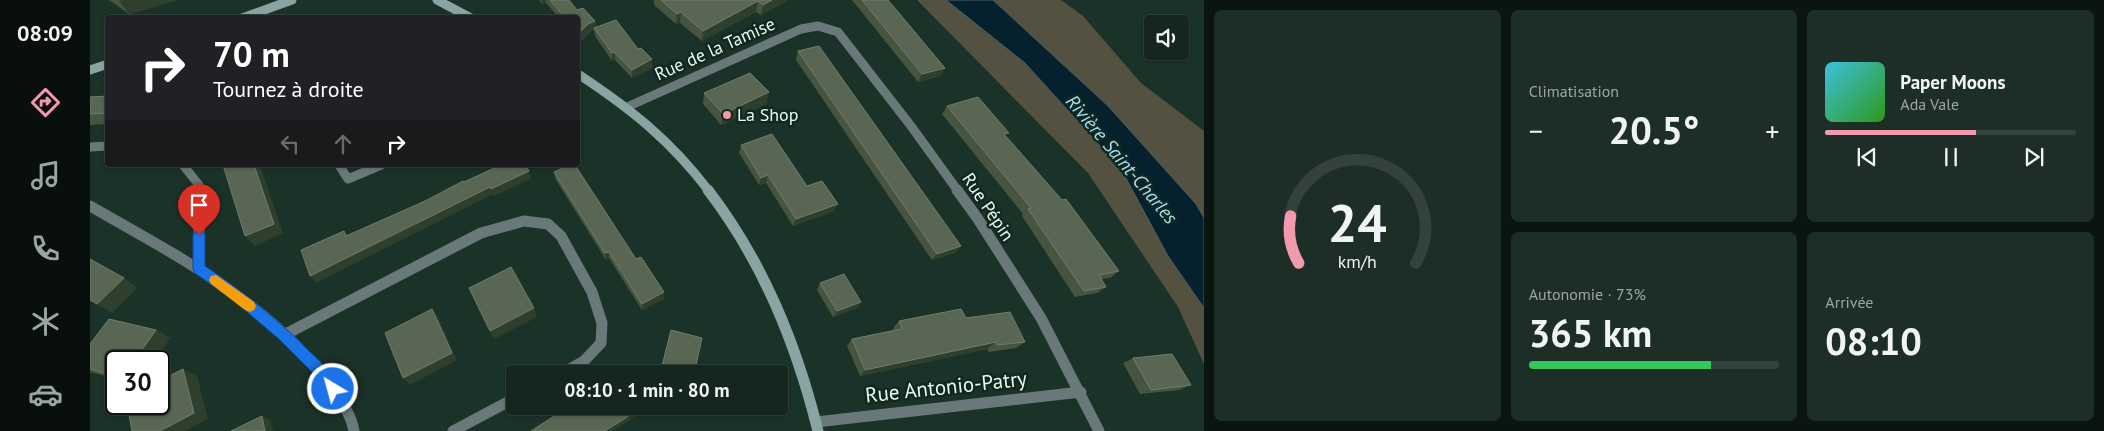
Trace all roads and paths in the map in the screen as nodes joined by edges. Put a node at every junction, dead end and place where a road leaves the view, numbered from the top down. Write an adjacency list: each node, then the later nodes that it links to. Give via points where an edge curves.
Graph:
1 (292, 0): 3 (main road)
2 (437, 0): 4 (main road)
3 (250, 15)
4 (465, 15)
5 (818, 26): 9 (street, Rue de la Tamise, via 801,28); 19 (street, Rue Pépin, via 838,32 978,219 1042,318)
6 (105, 65): 7 (main road)
7 (90, 70)
8 (580, 75): 9 (main road)
9 (627, 107): 21 (main road, via 687,164 713,195 760,271 788,334)
10 (105, 146): 11 (street)
11 (90, 147)
12 (185, 167): 16 (street, via 199,185)
13 (340, 167): 14 (street, via 348,179)
14 (376, 167)
15 (90, 206): 16 (street)
16 (199, 269): 17 (street)
17 (284, 335): 18 (street, via 481,233 524,221 548,224 561,236 592,292 602,323 601,343); 22 (street, via 323,374 352,418)
18 (577, 365)
19 (1081, 392): 21 (street, Rue Antonio-Patry); 24 (street, Rue Pépin)
20 (506, 403): 23 (street)
21 (817, 426)
22 (354, 431)
23 (453, 431)
24 (1099, 431)

